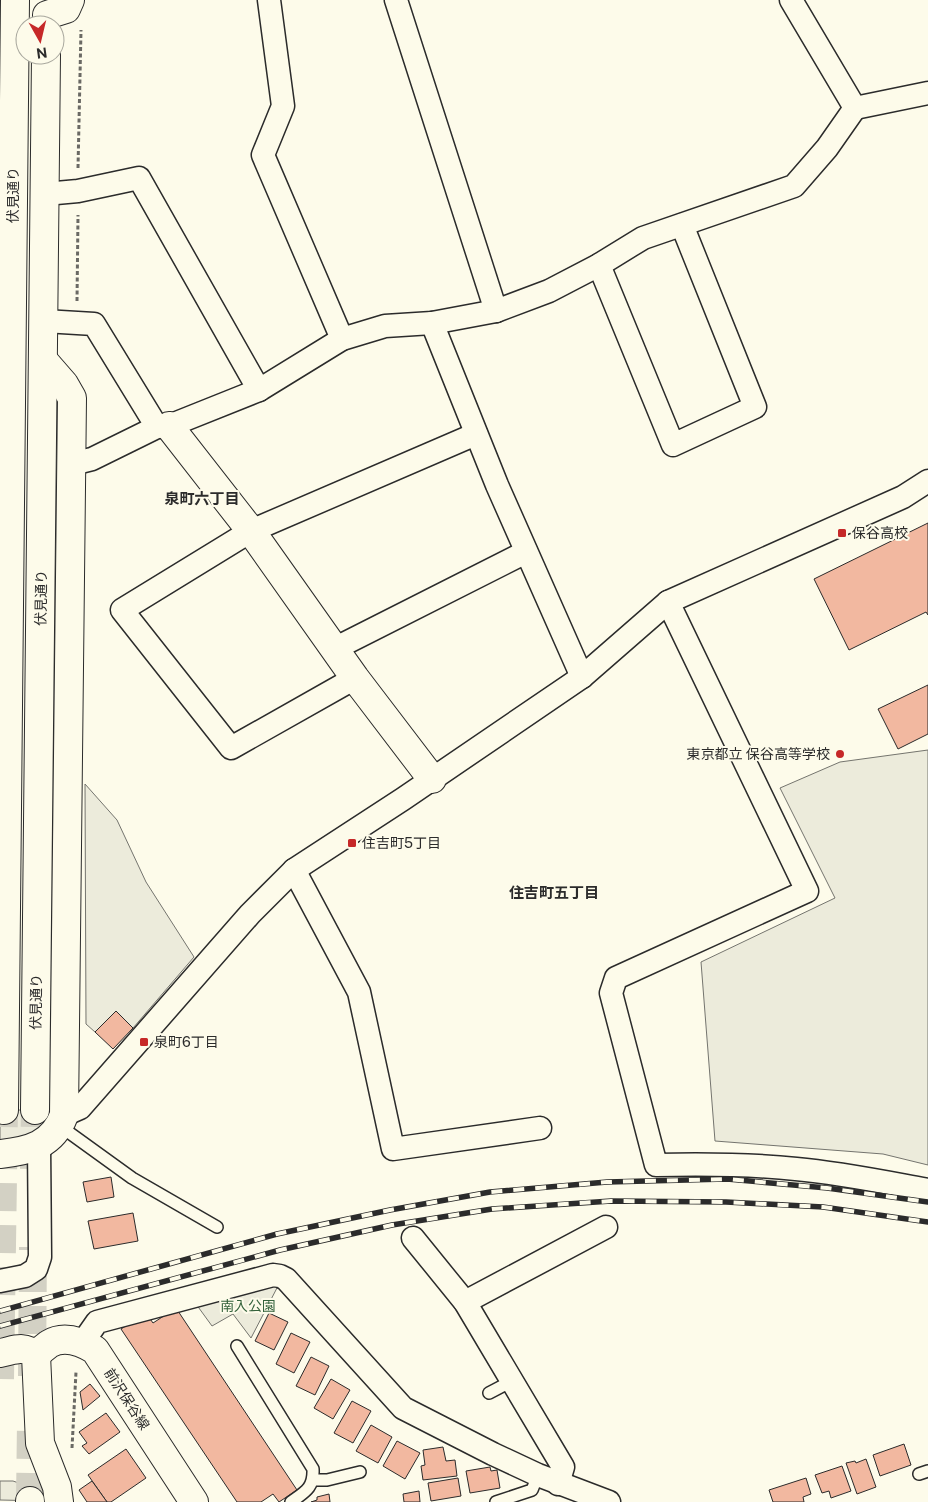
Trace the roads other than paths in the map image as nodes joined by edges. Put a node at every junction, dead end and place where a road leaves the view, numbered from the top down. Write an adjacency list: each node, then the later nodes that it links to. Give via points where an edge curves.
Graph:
1 (15, 0): 10 (main road, 伏見通り)
2 (70, 0): 6 (main road, via 66,9)
3 (269, 0): 18 (street, via 283,106 263,154)
4 (396, 0): 15 (street)
5 (791, 0): 9 (street)
6 (47, 13)
7 (46, 65): 11 (main road, 伏見通り)
8 (928, 93): 9 (street)
9 (855, 108): 12 (street, via 827,148 794,186)
10 (6, 170): 14 (main road, 伏見通り)
11 (45, 194): 16 (main road, 伏見通り); 20 (street, via 78,191 139,178)
12 (682, 225): 13 (street, via 643,238); 13 (street, via 755,407 673,445)
13 (599, 265): 15 (street, via 548,291)
14 (6, 296): 33 (main road, 伏見通り)
15 (496, 311): 17 (street)
16 (44, 321): 19 (main road, 伏見通り); 21 (street, via 94,324)
17 (432, 323): 18 (street, via 385,326); 22 (street)
18 (342, 339): 20 (street)
19 (44, 361): 23 (main road, via 72,398); 34 (main road, 伏見通り)
20 (259, 390): 21 (street)
21 (163, 427): 23 (street, via 92,459); 25 (main road)
22 (476, 434): 25 (street); 26 (street)
23 (72, 464): 35 (main road)
24 (928, 481): 27 (street, via 903,497)
25 (252, 531): 28 (main road); 30 (street, via 122,610 231,748)
26 (526, 552): 28 (street); 29 (street)
27 (668, 602): 29 (street); 39 (street, via 807,891 616,978 611,993 656,1165 724,1164 797,1169)
28 (334, 649): 30 (main road)
29 (582, 677): 31 (street)
30 (355, 678): 31 (main road)
31 (432, 779): 32 (street)
32 (294, 870): 35 (street, via 250,914 80,1108); 36 (street, via 359,992 393,1149)
33 (4, 1110)
34 (35, 1110)
35 (62, 1120): 37 (main road, via 50,1138); 40 (lane, via 132,1178)
36 (540, 1128)
37 (40, 1144): 38 (main road, via 22,1152); 43 (street, via 40,1257 36,1269 25,1276)
38 (0, 1154)
39 (928, 1190)
40 (217, 1227)
41 (606, 1227): 44 (street)
42 (413, 1238): 44 (street)
43 (0, 1281)
44 (465, 1302): 49 (street)
45 (83, 1342): 48 (main road, via 50,1343); 52 (street, via 97,1322 273,1275 280,1276 403,1408); 55 (main road, 前沢保谷線, via 95,1350 107,1367)
46 (237, 1346): 53 (lane, via 313,1469)
47 (0, 1353): 48 (main road, via 20,1348)
48 (36, 1355): 54 (main road, via 40,1442 57,1487)
49 (512, 1381): 50 (lane); 52 (street, via 563,1467)
50 (489, 1393)
51 (360, 1472): 53 (lane)
52 (548, 1479): 57 (lane, via 532,1490); 58 (street)
53 (313, 1480): 56 (lane, via 306,1491)
54 (58, 1502)
55 (194, 1502)
56 (291, 1502)
57 (496, 1502)
58 (609, 1502)

